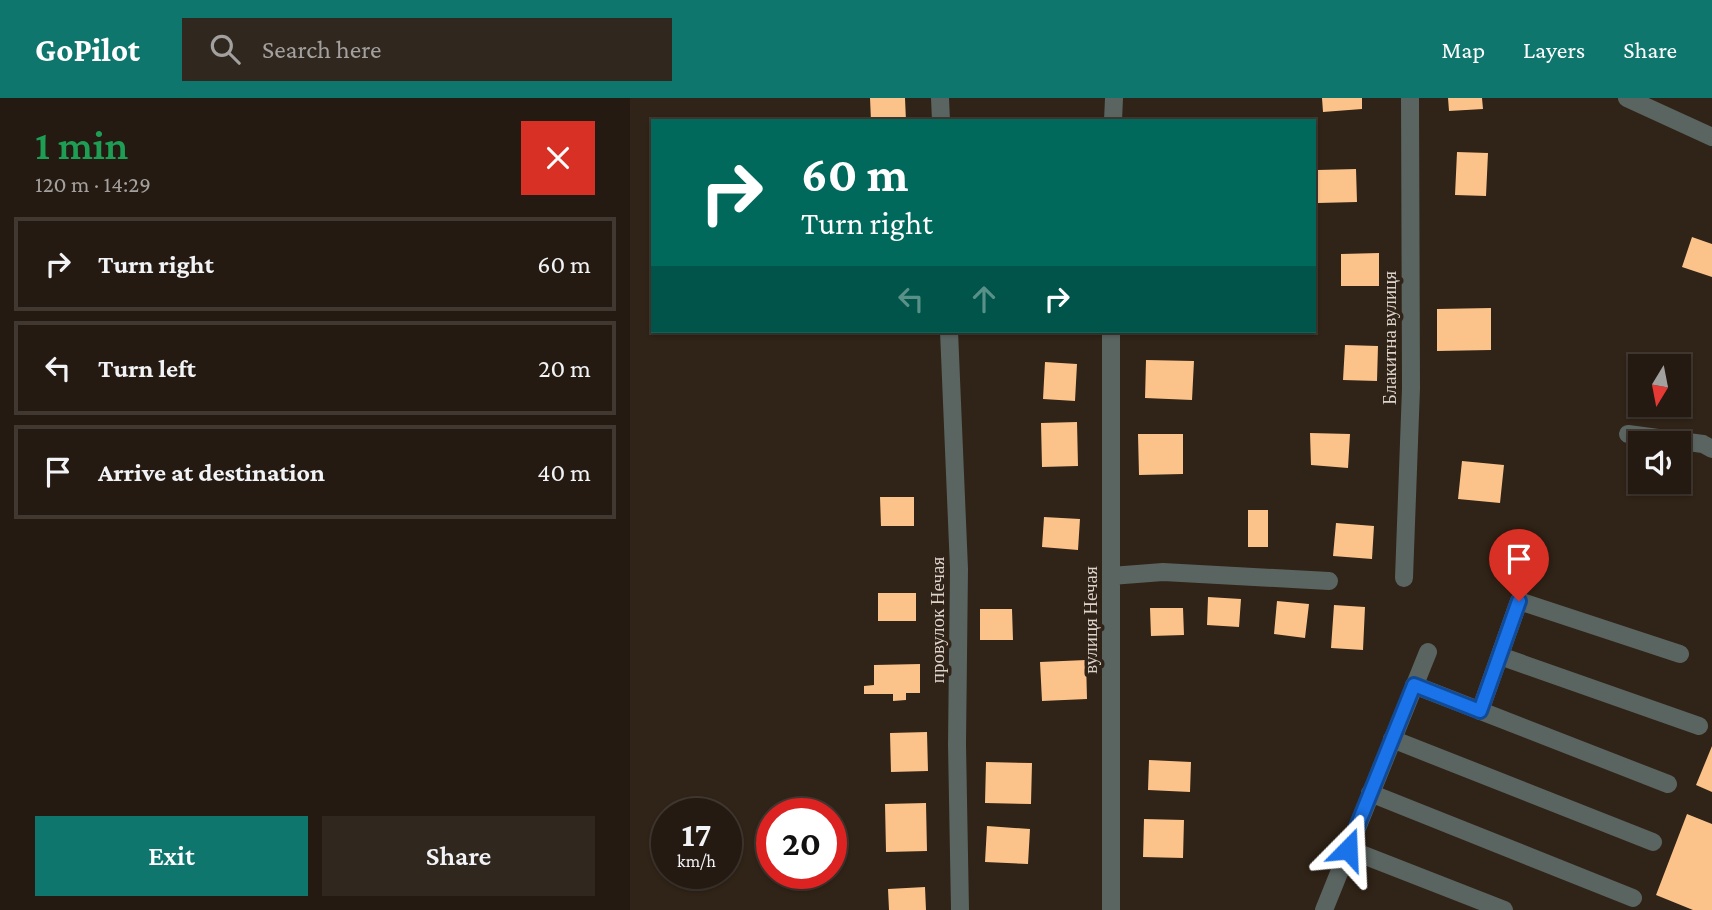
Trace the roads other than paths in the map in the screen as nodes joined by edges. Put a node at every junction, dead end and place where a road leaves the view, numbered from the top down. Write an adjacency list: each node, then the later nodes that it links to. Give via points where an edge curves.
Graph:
1 (940, 98): 5 (street)
2 (1114, 98): 6 (street)
3 (1410, 98): 13 (street, Блакитна вулиця, via 1411,388)
4 (1627, 98): 7 (street)
5 (941, 119)
6 (1113, 119)
7 (1712, 137)
8 (949, 333): 28 (street, провулок Нечая, via 959,569)
9 (1111, 333): 12 (street, вулиця Нечая)
10 (1691, 442): 11 (street)
11 (1712, 449)
12 (1111, 576): 14 (street, via 1163,572); 29 (street, вулиця Нечая)
13 (1405, 578)
14 (1329, 581)
15 (1428, 652): 18 (street)
16 (1680, 654): 17 (street, via 1519,601)
17 (1500, 656): 19 (street); 20 (street)
18 (1414, 685): 19 (street); 21 (street)
19 (1480, 711): 22 (street)
20 (1699, 726)
21 (1392, 739): 23 (street); 24 (street)
22 (1668, 783)
23 (1370, 793): 25 (street); 26 (street)
24 (1653, 842)
25 (1348, 849): 27 (street); 30 (street)
26 (1633, 898)
27 (1330, 908)
28 (960, 910)
29 (1111, 910)
30 (1504, 910)

